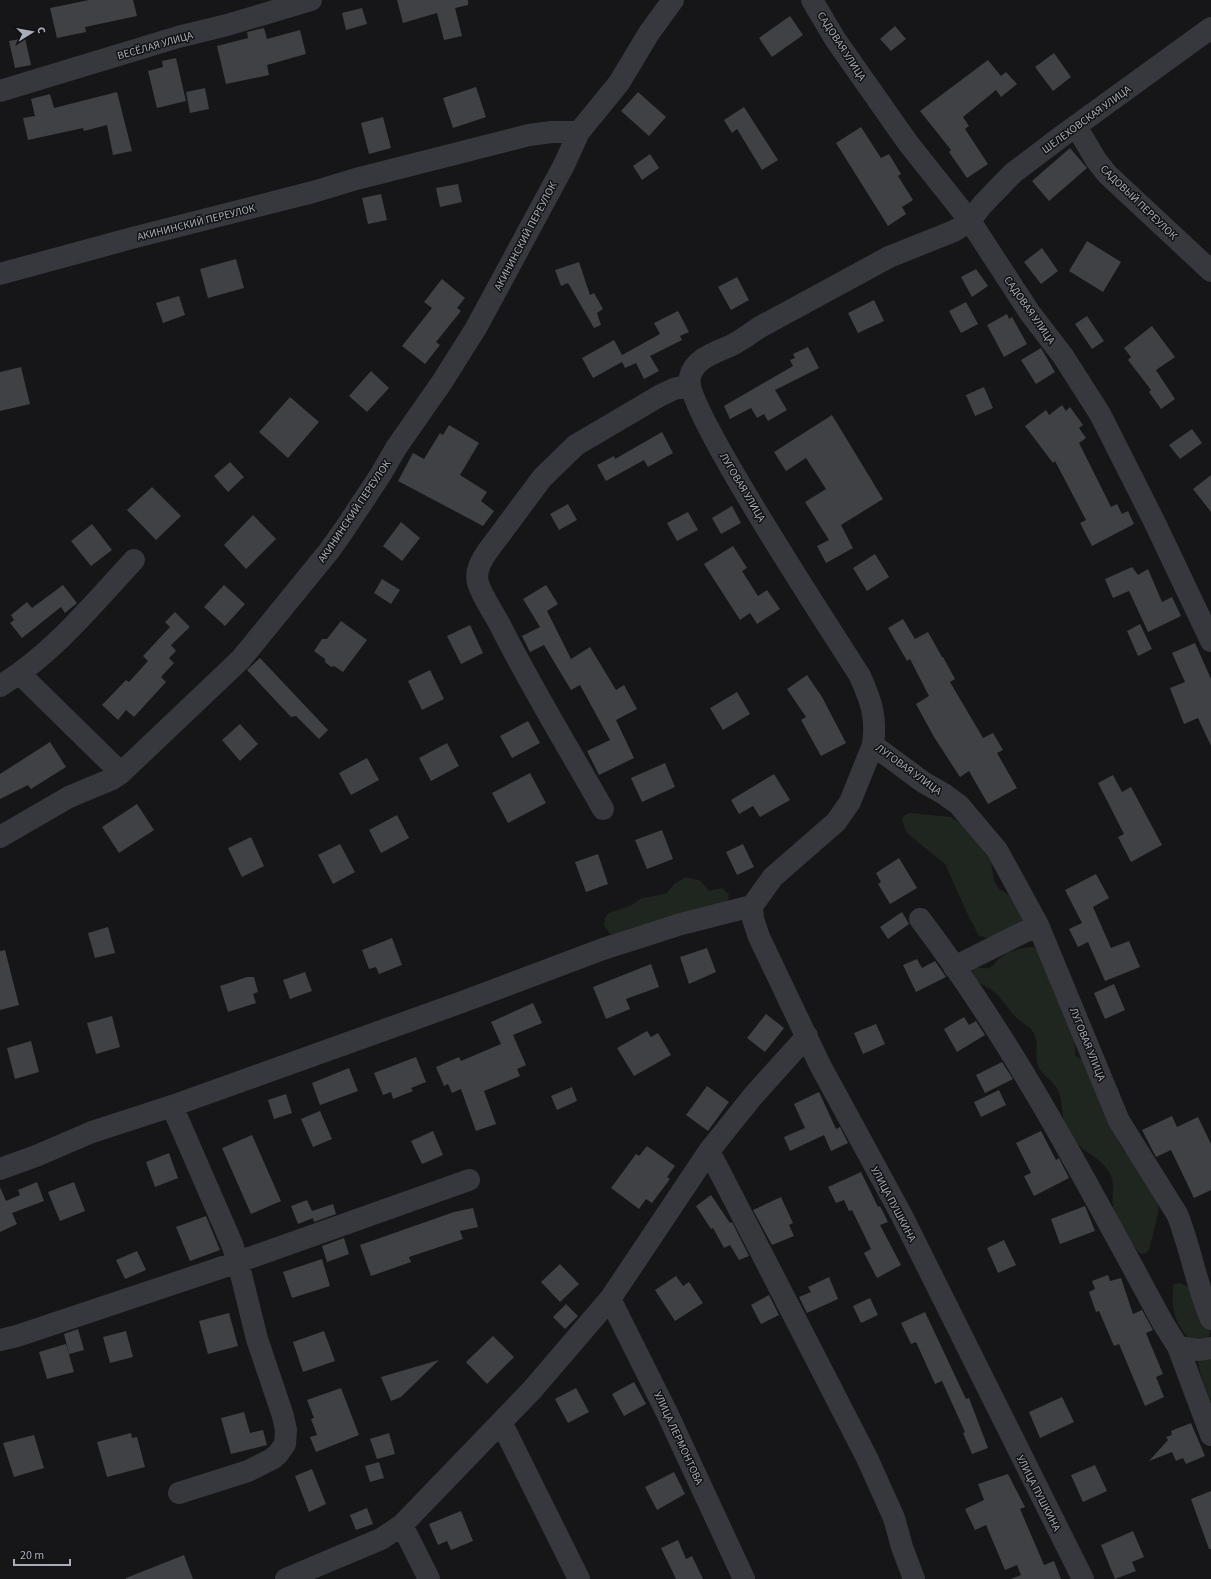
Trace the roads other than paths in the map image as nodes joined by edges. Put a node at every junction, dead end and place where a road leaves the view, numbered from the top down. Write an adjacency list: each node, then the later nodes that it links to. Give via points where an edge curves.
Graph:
1 (311, 0): 5 (street, ВЕСЁЛАЯ УЛИЦА)
2 (673, 0): 7 (street, АКИНИНСКИЙ ПЕРЕУЛОК, via 649,33 619,83)
3 (812, 0): 8 (street, САДОВАЯ УЛИЦА, via 835,40 904,137)
4 (1211, 28): 6 (street, ШЕЛЕХОВСКАЯ УЛИЦА)
5 (0, 91)
6 (1076, 126): 8 (street, ШЕЛЕХОВСКАЯ УЛИЦА, via 1014,173); 9 (street, САДОВЫЙ ПЕРЕУЛОК, via 1107,174)
7 (579, 132): 10 (street, АКИНИНСКИЙ ПЕРЕУЛОК, via 552,132 529,136 356,179); 17 (street, АКИНИНСКИЙ ПЕРЕУЛОК, via 476,328 329,551 241,659)
8 (970, 221): 11 (street, via 954,231 889,257 709,355 693,370); 13 (street, САДОВАЯ УЛИЦА, via 1100,414)
9 (1211, 271)
10 (0, 274)
11 (690, 385): 16 (street, ЛУГОВАЯ УЛИЦА, via 718,446 860,676 873,710); 18 (street, via 660,395 576,445 542,478 487,552 477,572 478,582 515,655)
12 (134, 560): 14 (street, via 68,630)
13 (1211, 641)
14 (20, 674): 15 (street); 17 (street)
15 (0, 686)
16 (873, 745): 20 (street, via 850,802 836,822 773,878); 22 (street, ЛУГОВАЯ УЛИЦА, via 959,805 997,850)
17 (121, 773): 19 (street, АКИНИНСКИЙ ПЕРЕУЛОК, via 69,797)
18 (603, 809)
19 (0, 837)
20 (752, 906): 24 (street, УЛИЦА ПУШКИНА, via 758,937); 25 (street, via 681,924 603,949)
21 (920, 919): 23 (street)
22 (1038, 925): 23 (street); 31 (street, ЛУГОВАЯ УЛИЦА, via 1119,1121 1177,1214)
23 (954, 967): 33 (street, via 1039,1098)
24 (807, 1036): 26 (street, via 753,1096); 44 (street, УЛИЦА ПУШКИНА, via 820,1065 901,1214)
25 (172, 1106): 27 (street, via 92,1132); 29 (street, via 225,1226)
26 (709, 1151): 30 (street); 43 (street, via 866,1458 894,1518)
27 (0, 1169)
28 (469, 1180): 29 (street)
29 (238, 1262): 32 (street); 37 (street, via 257,1339 283,1416 285,1444 272,1459 248,1471)
30 (610, 1299): 35 (street); 42 (street, УЛИЦА ЛЕРМОНТОВА, via 668,1415)
31 (1211, 1319)
32 (0, 1340)
33 (1178, 1347): 34 (street, via 1198,1350); 36 (street)
34 (1211, 1348)
35 (501, 1422): 38 (street); 41 (street)
36 (1211, 1435)
37 (179, 1493)
38 (402, 1525): 39 (street, via 381,1539); 40 (street)
39 (286, 1579)
40 (429, 1579)
41 (580, 1579)
42 (744, 1579)
43 (914, 1579)
44 (1082, 1579)

